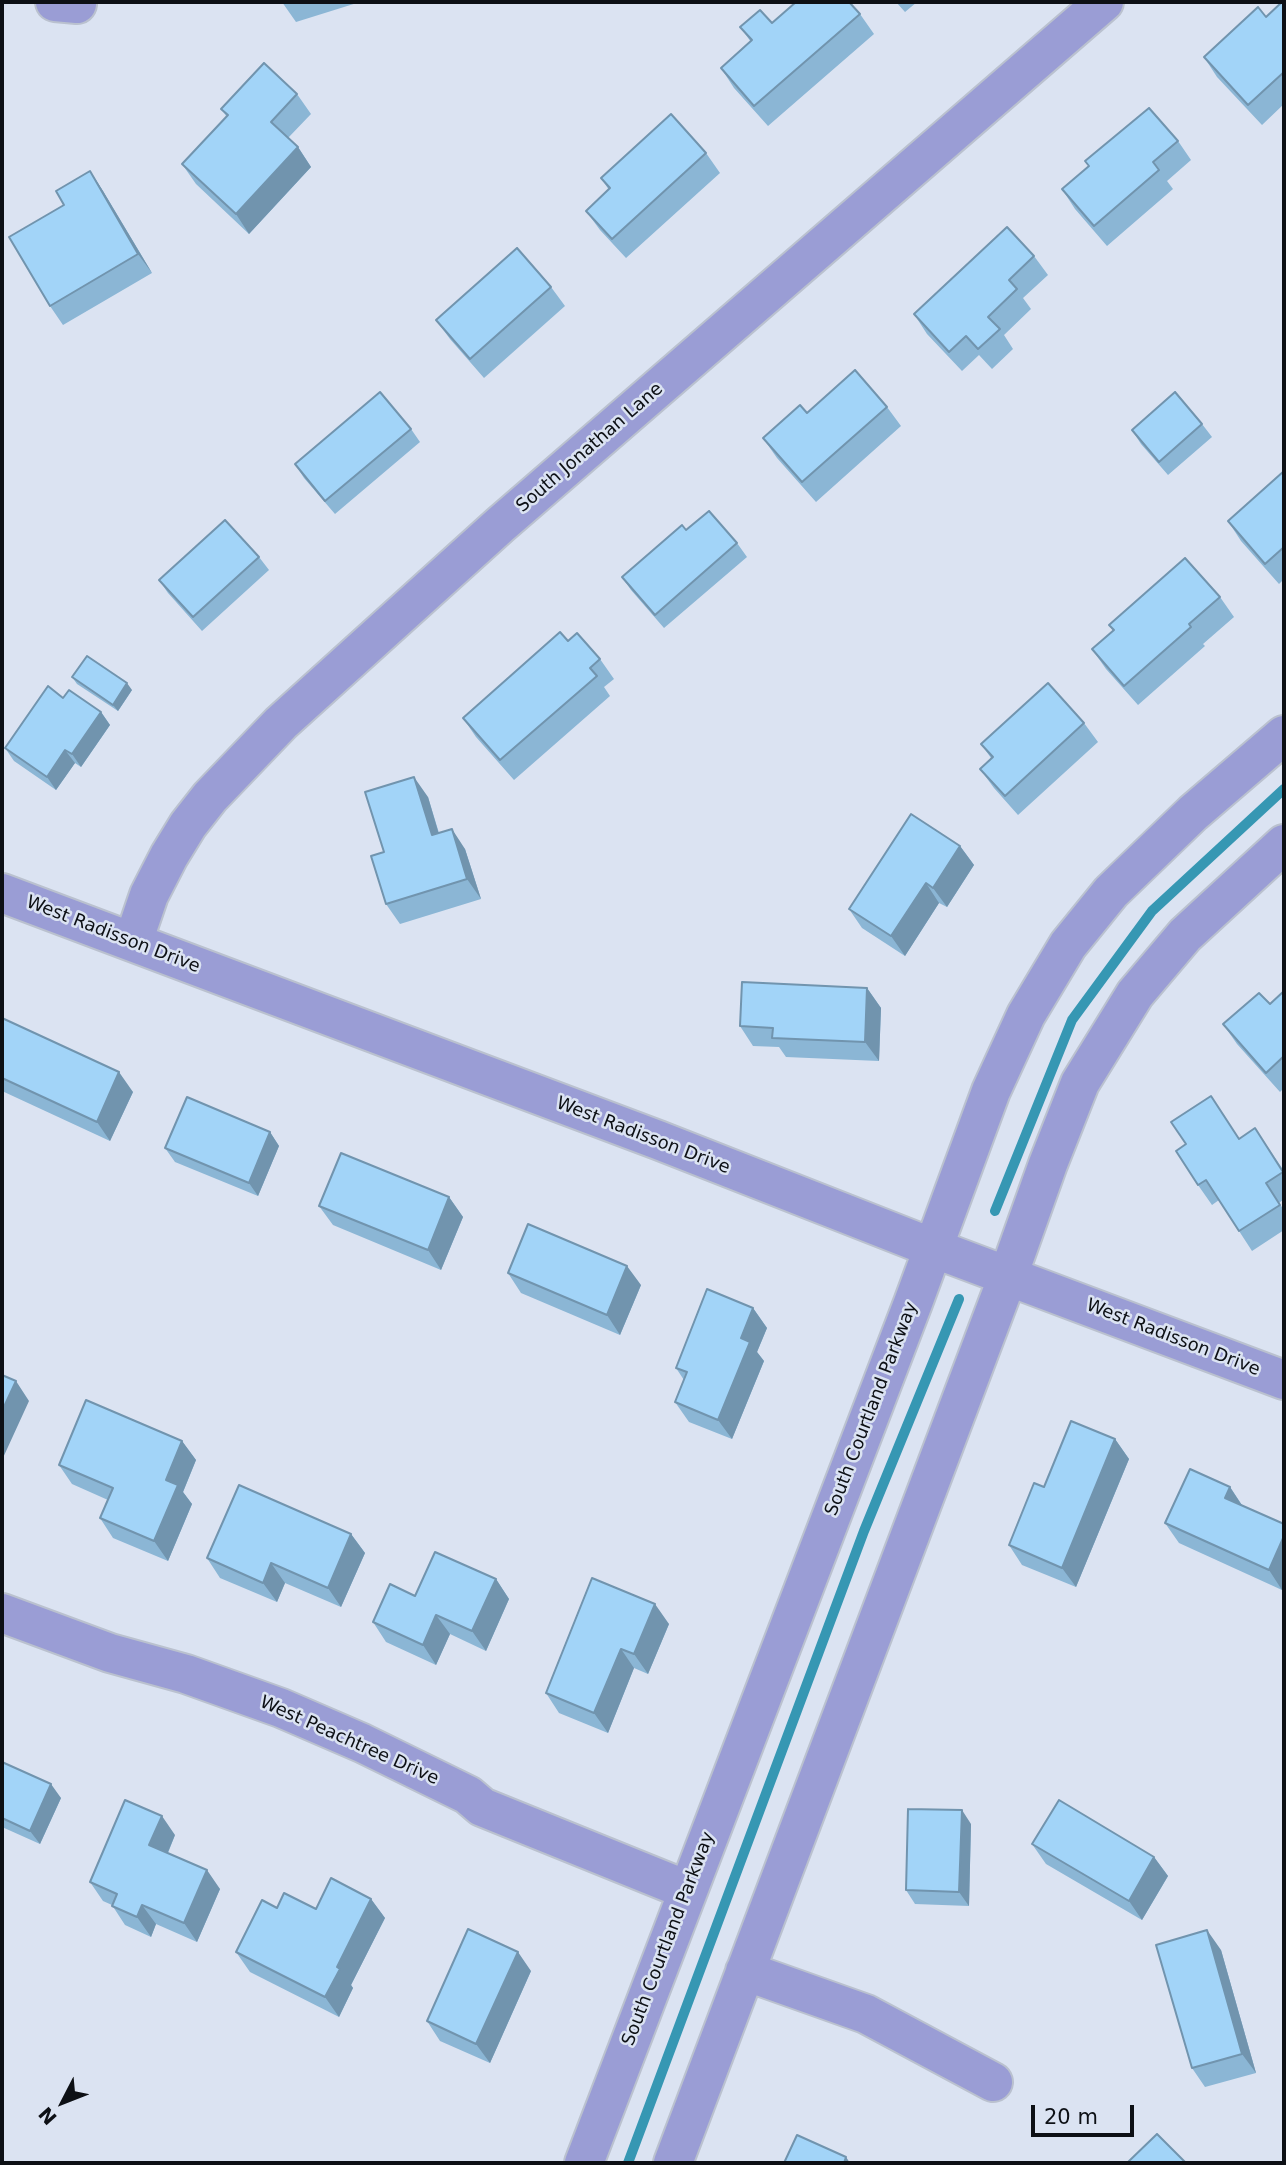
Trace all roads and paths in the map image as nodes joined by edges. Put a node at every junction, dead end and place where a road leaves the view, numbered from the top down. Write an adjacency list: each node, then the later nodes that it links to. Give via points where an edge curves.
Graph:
1 (1104, 2): 5 (street, South Jonathan Lane, via 500,525 281,723 188,825 149,895)
2 (1284, 735): 6 (street, South Courtland Parkway, via 1111,892 1068,945 1026,1015 991,1091)
3 (1284, 844): 7 (street, via 1185,935 1135,994 1080,1083)
4 (2, 893): 5 (street, West Radisson Drive)
5 (133, 942): 6 (street, West Radisson Drive)
6 (933, 1248): 7 (street, West Radisson Drive); 10 (street, South Courtland Parkway)
7 (1008, 1276): 8 (street, West Radisson Drive); 11 (street)
8 (1284, 1380)
9 (2, 1613): 10 (street, West Peachtree Drive, via 281,1708 397,1760 482,1807)
10 (687, 1890): 13 (street, South Courtland Parkway)
11 (745, 1971): 12 (street, via 866,2014); 14 (street)
12 (993, 2082)
13 (584, 2163)
14 (673, 2163)

